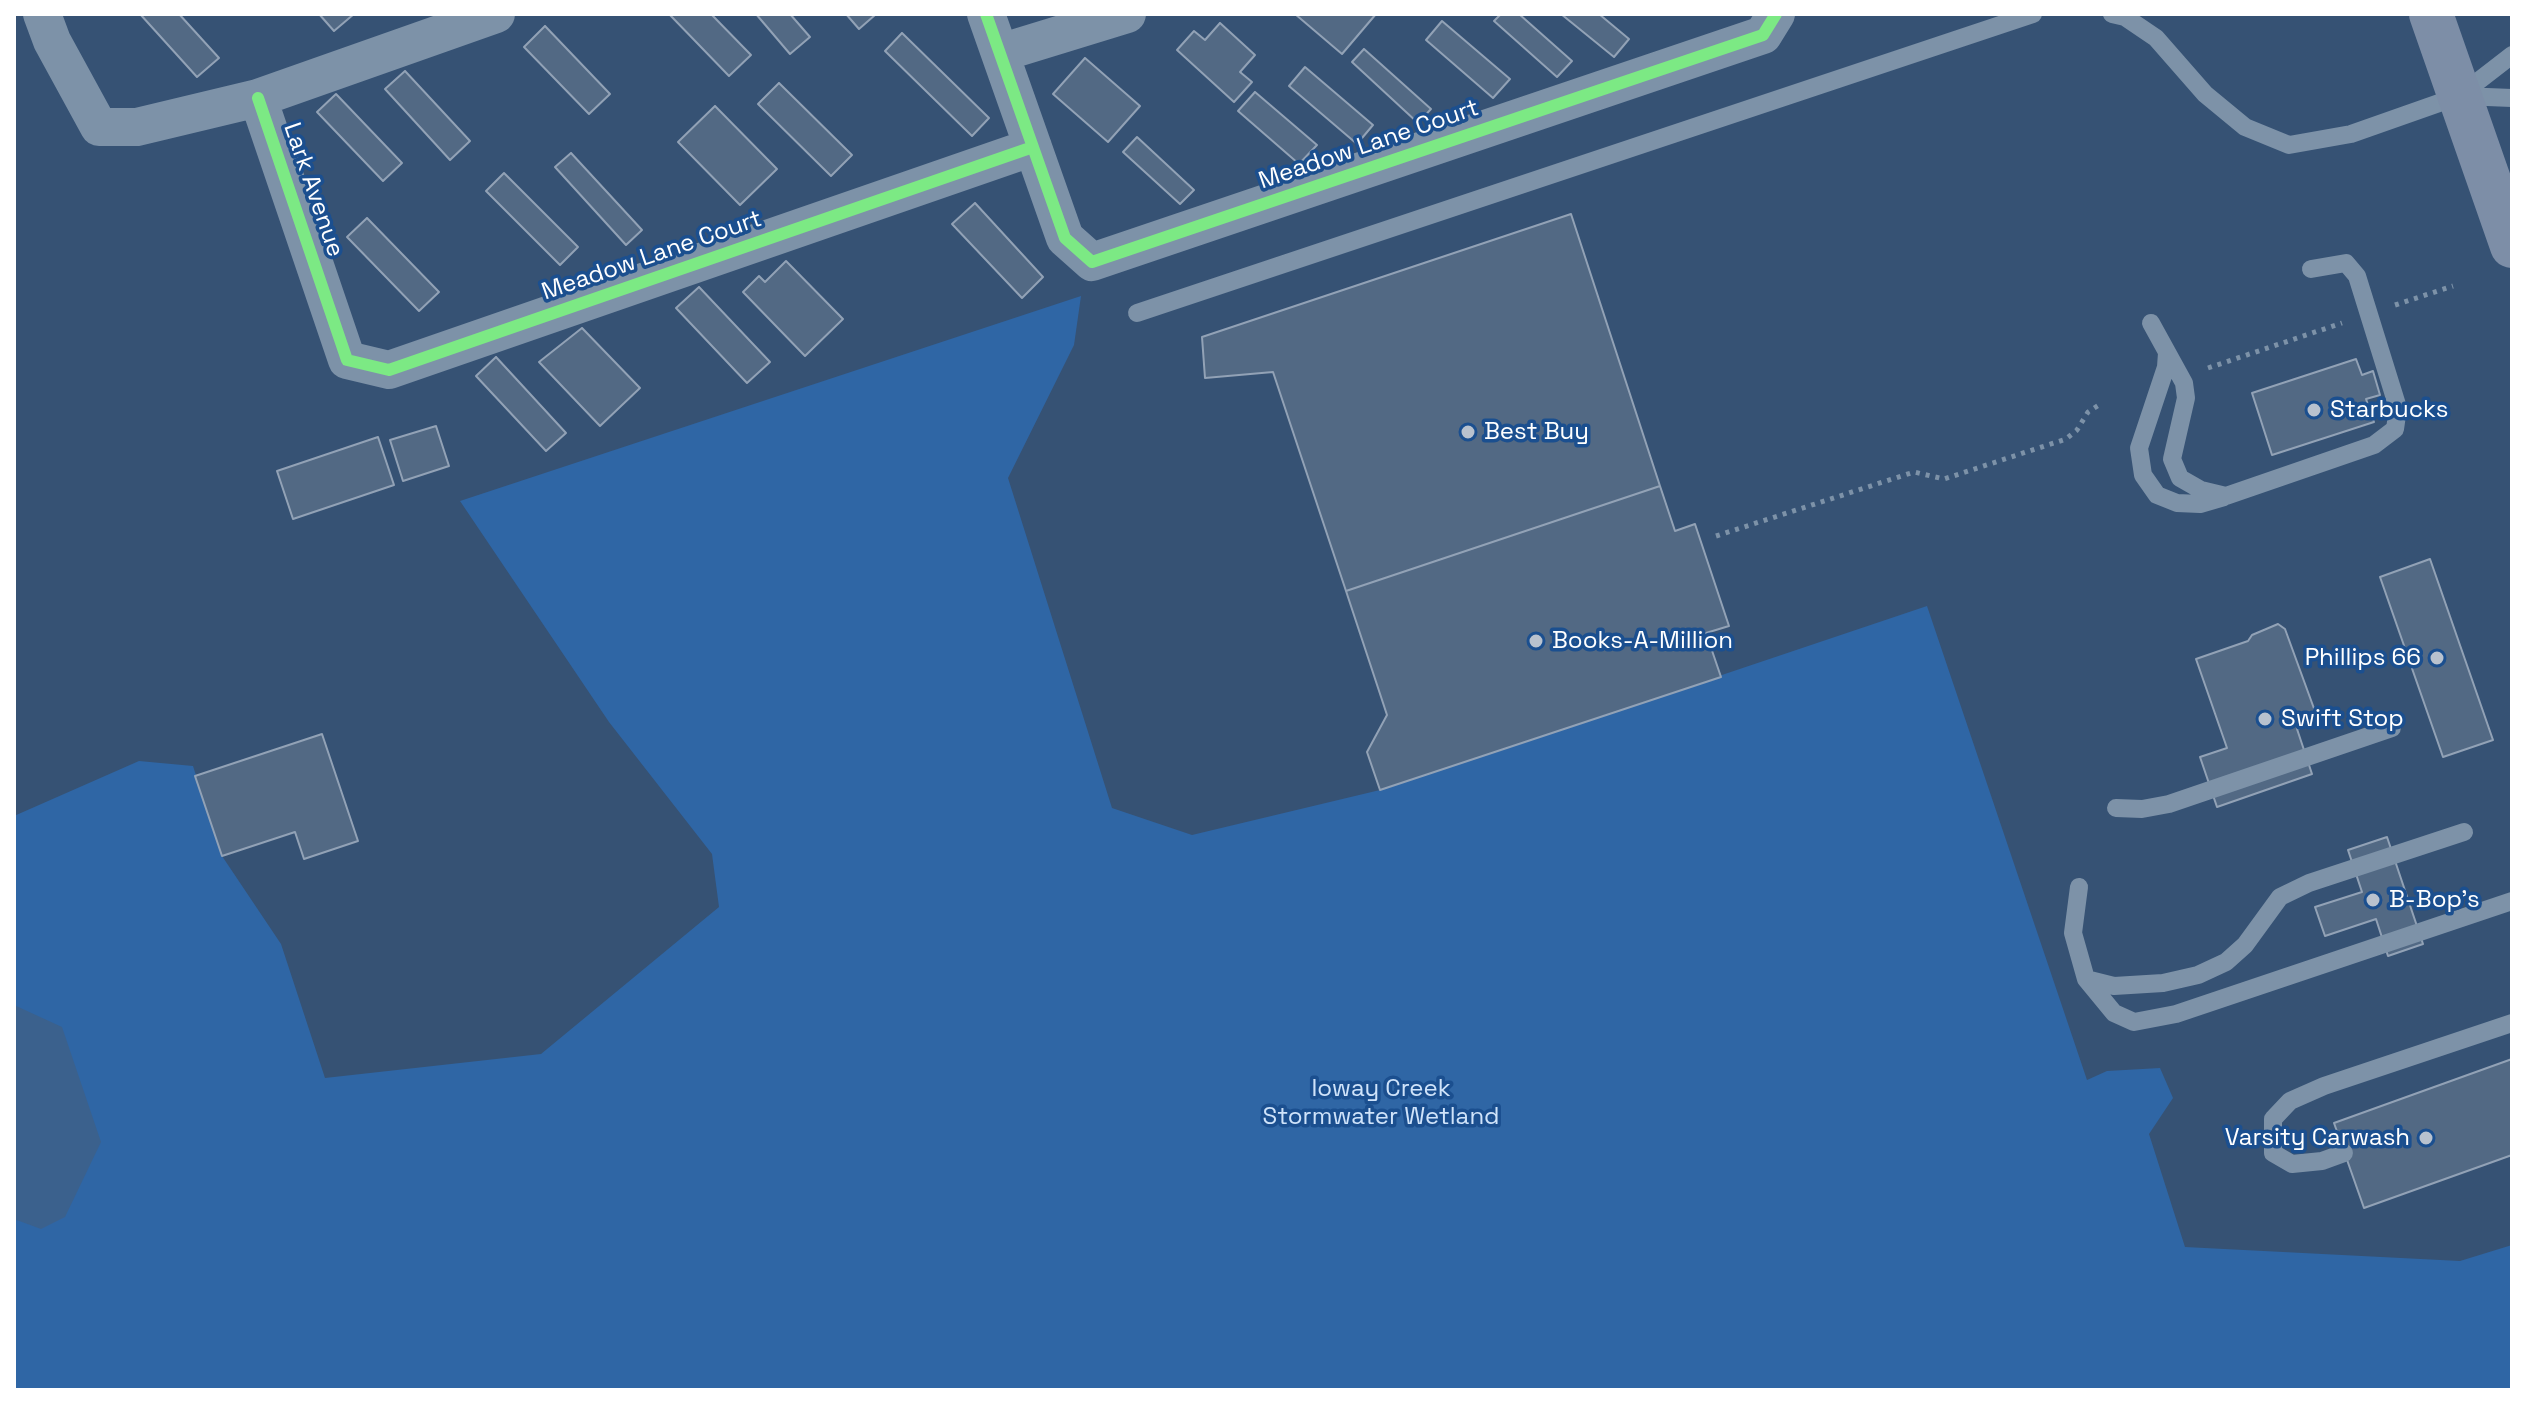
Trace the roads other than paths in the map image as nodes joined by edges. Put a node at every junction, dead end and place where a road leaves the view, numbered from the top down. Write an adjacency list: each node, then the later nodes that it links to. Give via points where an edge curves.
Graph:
1 (42, 14): 12 (street, Lark Avenue, via 99,127 137,127)
2 (496, 14): 12 (street)
3 (986, 14): 9 (street, Meadow Lane Court)
4 (1127, 14): 9 (street)
5 (1776, 14): 14 (street, Meadow Lane Court, via 1763,35 1092,262 1065,238)
6 (2033, 14): 18 (lane)
7 (2112, 14): 11 (lane, via 2156,38 2205,94 2245,127 2289,145 2351,134)
8 (2431, 14): 11 (main road)
9 (1000, 53): 14 (street, Meadow Lane Court)
10 (2512, 55): 11 (lane)
11 (2459, 96): 13 (lane); 15 (main road)
12 (258, 98): 17 (street, Lark Avenue)
13 (2512, 98)
14 (1033, 147): 17 (street, Meadow Lane Court, via 389,370 347,360)
15 (2512, 246)
16 (2311, 269): 21 (lane, via 2346,263 2357,276 2398,408 2395,429 2374,445)
17 (326, 297)
18 (1137, 313)
19 (2151, 323): 20 (lane)
20 (2167, 353): 21 (lane, via 2186,398 2172,459 2180,478); 21 (lane, via 2139,448 2143,475 2157,495 2177,503 2200,504)
21 (2226, 496)
22 (2392, 728): 23 (lane, via 2169,804)
23 (2116, 808)
24 (2464, 832): 27 (lane, via 2280,897 2245,945 2226,962 2198,975 2114,986)
25 (2079, 887): 27 (lane, via 2073,933)
26 (2512, 901): 27 (lane, via 2176,1014 2134,1022 2114,1013)
27 (2086, 979)
28 (2512, 1023): 29 (lane, via 2324,1086 2290,1101 2273,1119 2273,1153 2292,1164)
29 (2344, 1153)

